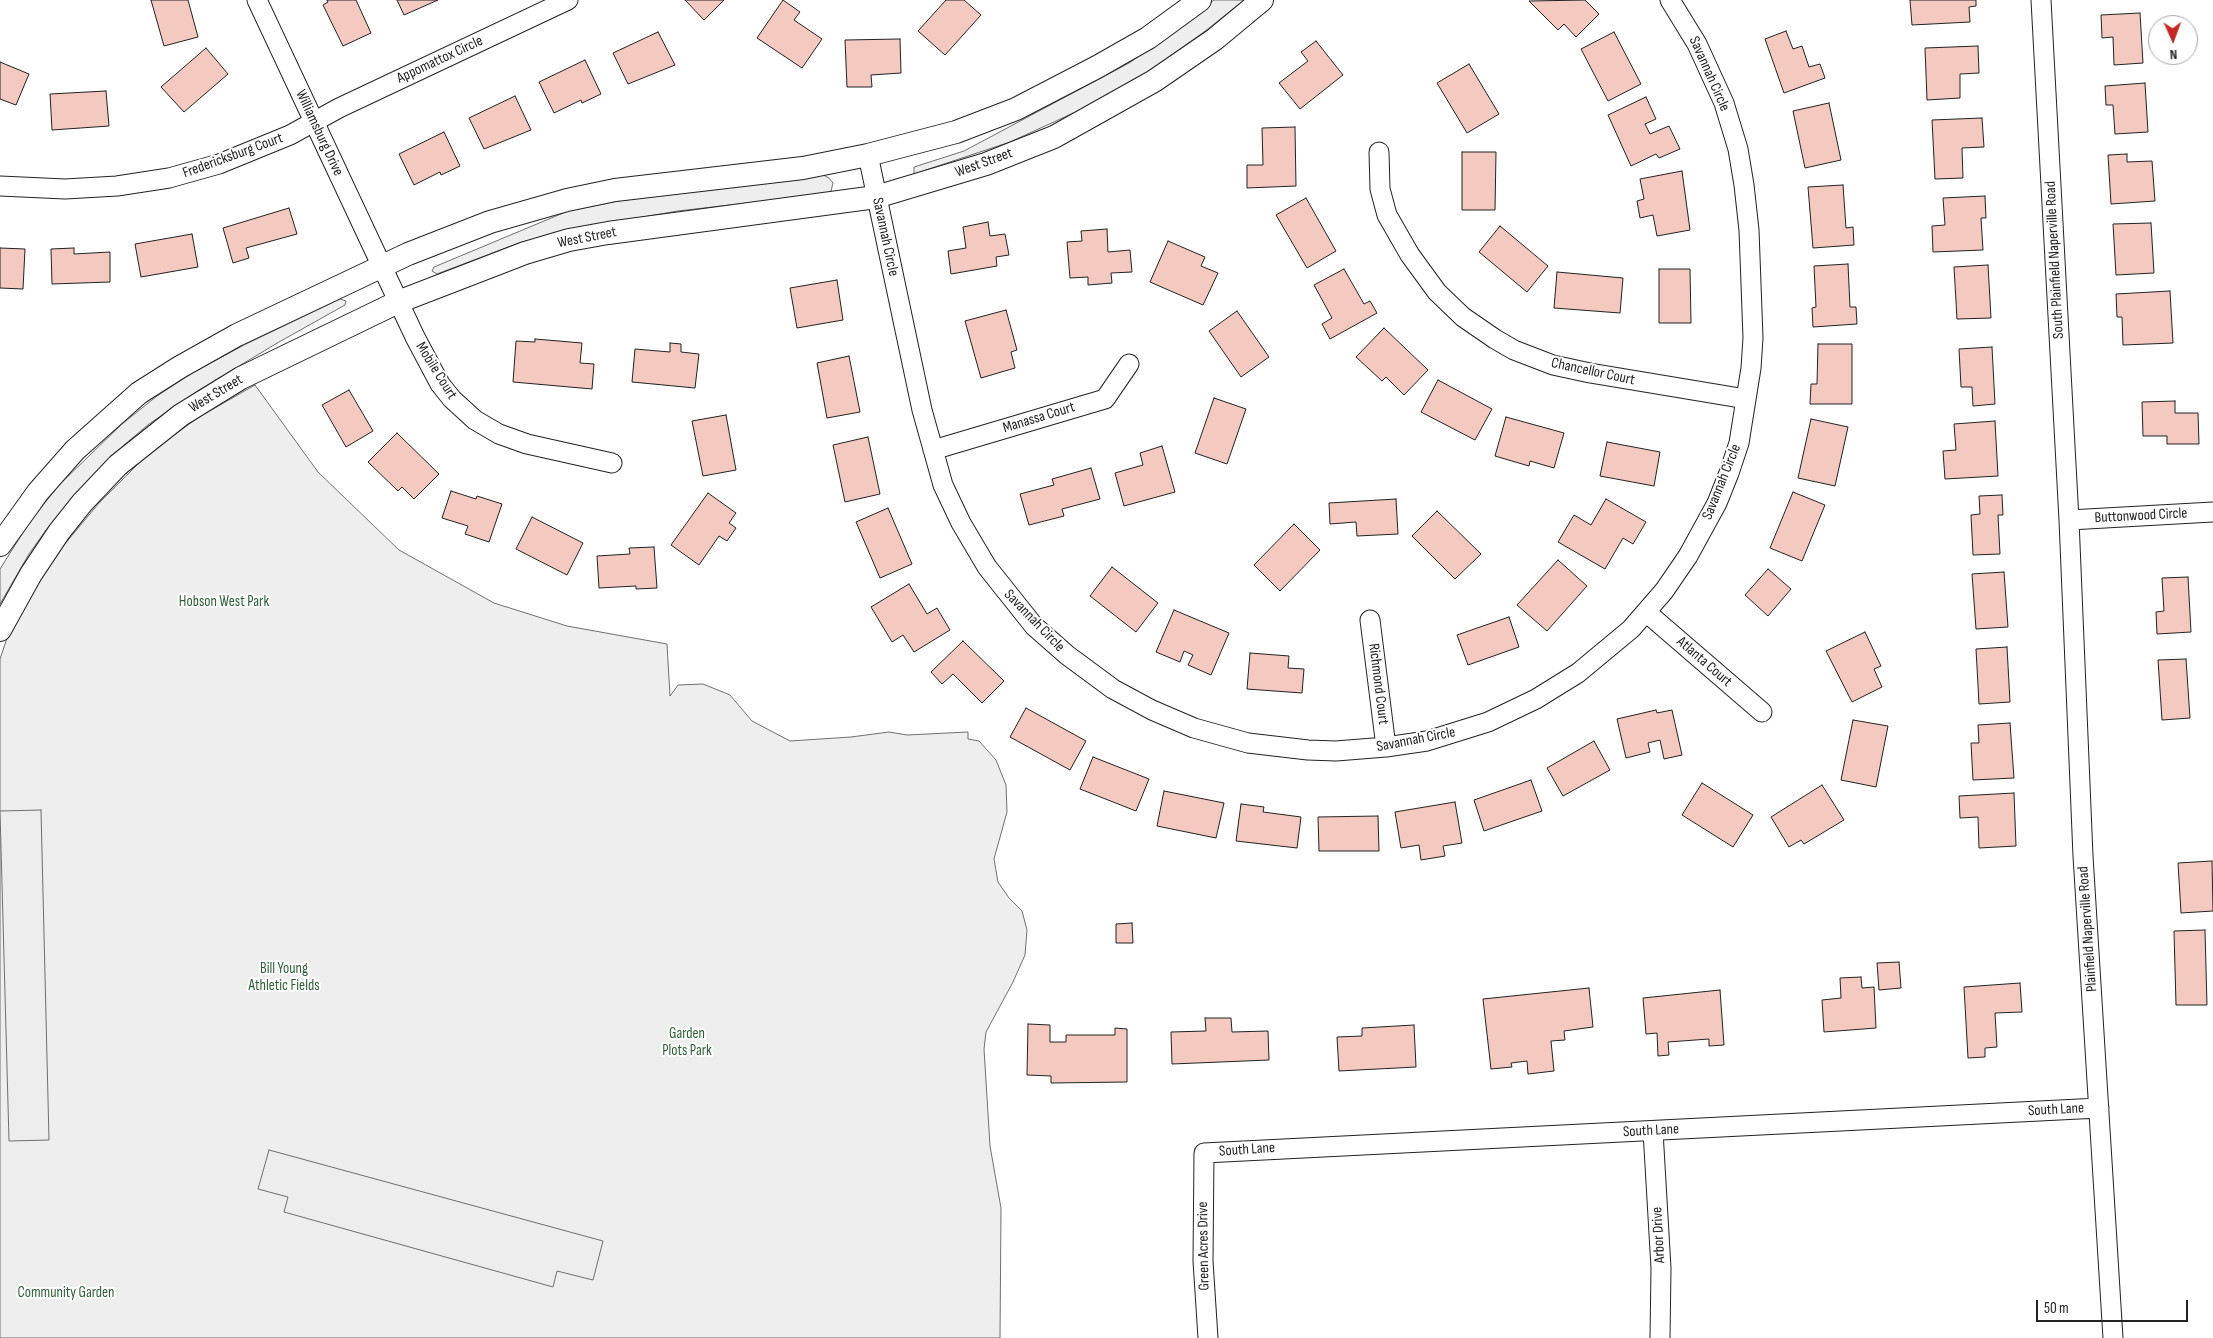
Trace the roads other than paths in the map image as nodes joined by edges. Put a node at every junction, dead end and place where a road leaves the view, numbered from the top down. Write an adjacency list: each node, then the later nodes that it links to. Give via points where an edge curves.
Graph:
1 (256, 0): 7 (street, Williamsburg Drive)
2 (568, 0): 7 (street, Appomattox Circle, via 339,108)
3 (1200, 0): 9 (street, via 1148,38 1016,108 956,132)
4 (1262, 0): 11 (street, West Street, via 1215,39 1154,81 1054,137 986,164)
5 (1670, 0): 15 (street, Savannah Circle, via 1709,68 1738,149 1749,230 1753,338)
6 (2041, 0): 19 (street, South Plainfield Naperville Road)
7 (314, 123): 10 (street, Fredericksburg Court, via 219,164 169,178 65,189); 12 (street, Williamsburg Drive)
8 (1379, 152): 15 (street, Chancellor Court, via 1380,189 1387,215 1410,255 1437,292 1463,317 1495,339 1553,365)
9 (868, 155): 11 (street, Savannah Circle); 12 (street, via 803,168 615,190 567,200 490,222)
10 (0, 186)
11 (876, 197): 13 (street, West Street, via 569,240 525,252); 16 (street, Savannah Circle)
12 (380, 267): 13 (street, Mobile Court); 20 (street, via 237,335 139,394 75,450 38,492)
13 (398, 302): 17 (street, Mobile Court, via 440,384 475,420 499,434 527,444); 23 (street, West Street, via 241,378 181,416 118,465 59,532)
14 (1129, 364): 16 (street, Manassa Court, via 1105,399)
15 (1746, 398): 21 (street, Savannah Circle, via 1739,443 1717,503 1688,556)
16 (933, 450): 25 (street, Savannah Circle, via 961,522 999,584 1047,638 1113,689 1194,728 1248,743 1336,751)
17 (612, 463)
18 (2213, 512): 19 (street, Buttonwood Circle)
19 (2069, 520): 26 (street, Plainfield Naperville Road, via 2083,856)
20 (0, 545)
21 (1646, 612): 24 (street, Atlanta Court); 25 (street, Savannah Circle, via 1596,660 1536,699 1462,731 1427,741)
22 (1370, 620): 25 (street, Richmond Court)
23 (0, 630)
24 (1762, 712)
25 (1386, 747)
26 (2099, 1108): 27 (street, South Lane); 31 (street, Plainfield Naperville Road)
27 (1653, 1131): 28 (street, South Lane); 30 (street, Arbor Drive, via 1661,1268)
28 (1204, 1153): 29 (street, Green Acres Drive, via 1203,1261)
29 (1208, 1338)
30 (1660, 1338)
31 (2112, 1338)

